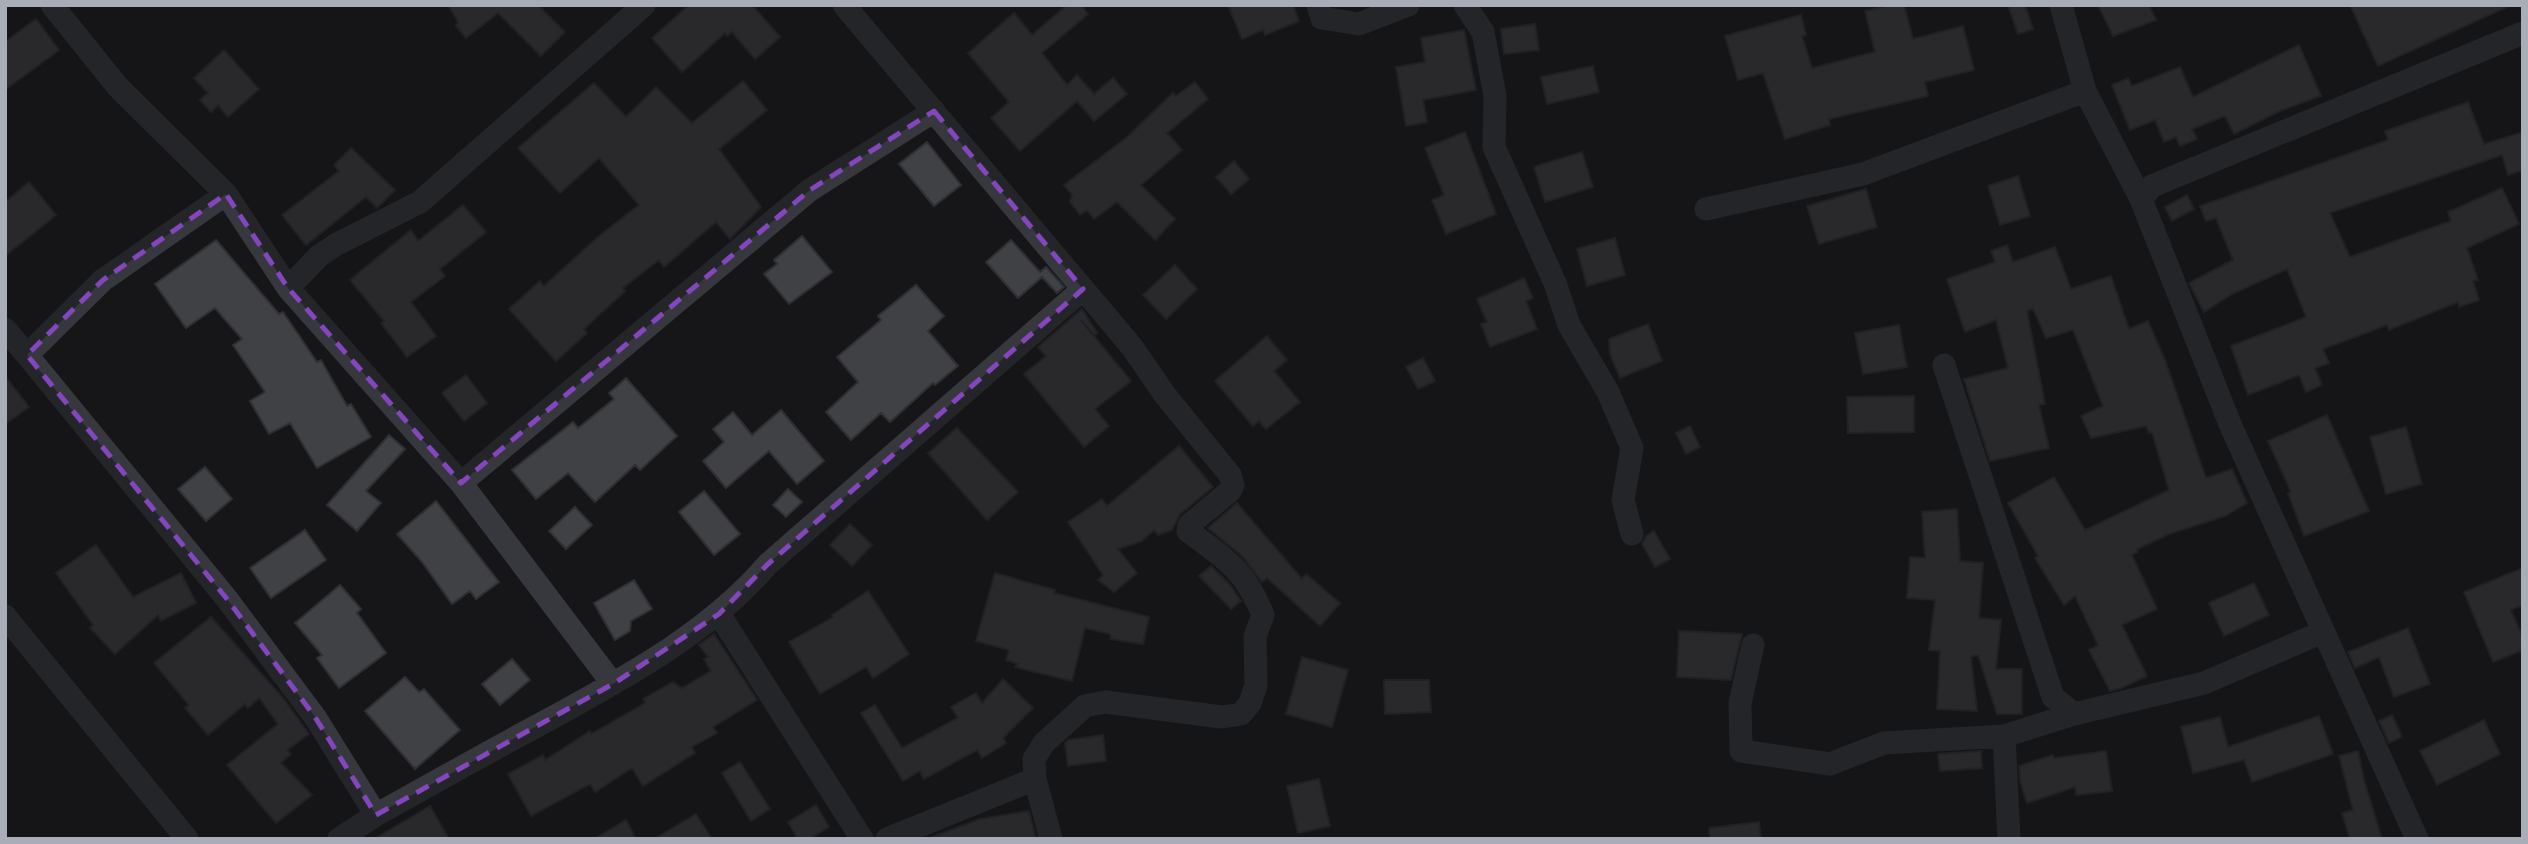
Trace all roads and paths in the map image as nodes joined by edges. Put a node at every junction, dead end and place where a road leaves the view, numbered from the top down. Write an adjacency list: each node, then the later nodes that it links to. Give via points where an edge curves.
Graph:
1 (52, 5): 11 (street, via 118,88)
2 (644, 5): 14 (street, via 420,202 328,250)
3 (844, 5): 10 (street)
4 (1318, 5): 5 (street, via 1322,18 1359,24)
5 (1408, 5)
6 (1465, 5): 20 (street, via 1483,32 1496,96 1494,147 1569,324 1608,392 1632,448 1623,500)
7 (2061, 5): 9 (street)
8 (2523, 33): 12 (street, via 2152,186)
9 (2085, 91): 12 (street); 13 (street, via 1863,174)
10 (934, 111): 15 (street); 19 (street, via 810,190)
11 (226, 194): 14 (street); 17 (street, via 103,281)
12 (2141, 199): 23 (street, via 2230,424)
13 (1706, 209)
14 (289, 288): 19 (street)
15 (1083, 289): 21 (street, via 768,564); 28 (street, via 1230,475 1230,491 1189,525 1188,531 1232,563 1252,586 1264,615 1255,636 1256,685 1241,714 1222,717 1105,702 1085,706 1044,743 1034,759)
16 (5, 329): 17 (street)
17 (27, 355): 29 (street, via 227,599 315,717)
18 (1944, 365): 26 (street, via 2053,696)
19 (461, 484): 25 (street)
20 (1632, 534)
21 (719, 614): 25 (street); 32 (street)
22 (5, 616): 30 (street)
23 (2323, 632): 26 (street, via 2204,683); 36 (street)
24 (1753, 645): 27 (street, via 1741,703 1741,751 1830,764 1884,743)
25 (614, 684): 29 (street)
26 (2074, 714): 27 (street)
27 (2004, 736): 35 (street)
28 (1035, 779): 33 (street); 34 (street)
29 (376, 815): 31 (street)
30 (187, 839)
31 (339, 839)
32 (862, 839)
33 (887, 839)
34 (1051, 839)
35 (2009, 839)
36 (2417, 839)

